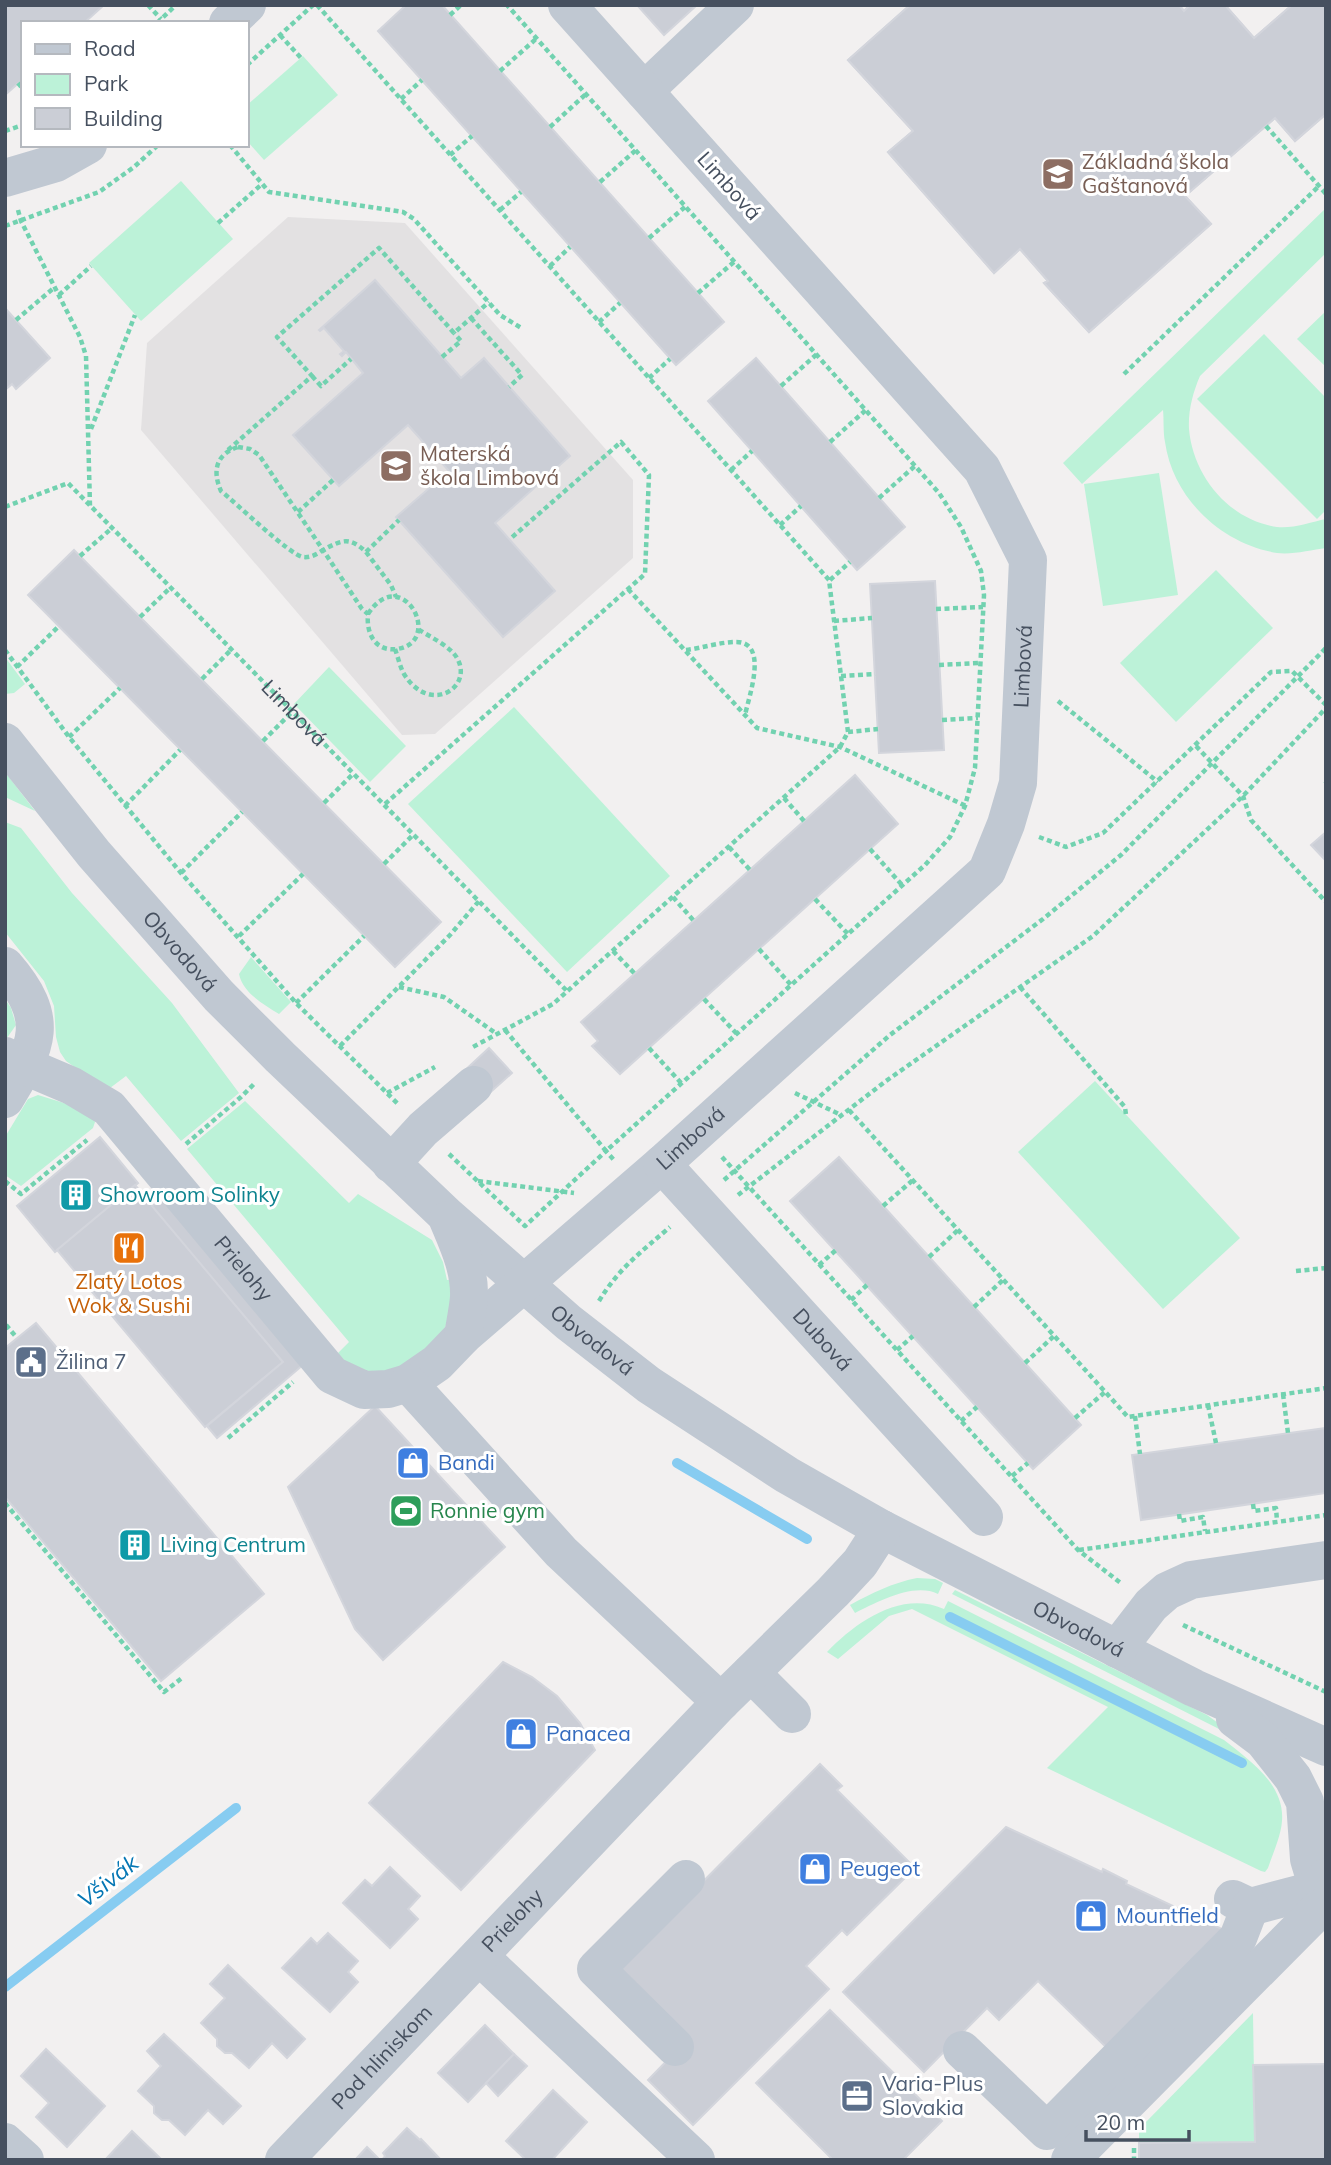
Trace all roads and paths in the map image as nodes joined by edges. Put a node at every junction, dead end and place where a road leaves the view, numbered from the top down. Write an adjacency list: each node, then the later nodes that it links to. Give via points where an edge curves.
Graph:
1 (148, 5): 10 (path)
2 (176, 5): 10 (path)
3 (247, 5): 11 (street)
4 (315, 5): 12 (path); 22 (path)
5 (461, 5): 9 (path)
6 (507, 5): 13 (path)
7 (567, 5): 20 (street, Limbová)
8 (735, 5): 20 (street)
9 (450, 15)
10 (159, 21)
11 (230, 21)
12 (280, 35): 14 (path); 15 (path)
13 (537, 38): 16 (path); 21 (path)
14 (301, 58)
15 (248, 64)
16 (500, 71)
17 (422, 80): 22 (path)
18 (18, 83): 19 (path)
19 (21, 87)
20 (644, 91): 108 (street, Limbová, via 982,469 1028,560)
21 (586, 94): 24 (path); 29 (path)
22 (401, 99): 30 (path)
23 (1266, 126): 34 (path)
24 (550, 127)
25 (472, 136): 30 (path)
26 (85, 147): 31 (street, via 57,163)
27 (156, 147): 39 (path, via 99,192)
28 (232, 147): 33 (path)
29 (636, 150): 32 (path); 37 (path)
30 (450, 155): 38 (path)
31 (7, 177): 39 (path)
32 (600, 183)
33 (262, 184): 40 (path); 50 (path, via 269,192 403,212)
34 (1319, 186): 36 (path); 62 (path)
35 (521, 192): 38 (path)
36 (1326, 194)
37 (686, 206): 42 (path); 44 (path)
38 (500, 210): 46 (path)
39 (21, 221): 41 (path); 47 (path)
40 (218, 223)
41 (5, 226)
42 (649, 238)
43 (570, 247): 46 (path)
44 (735, 261): 48 (path); 58 (path)
45 (91, 266): 49 (path)
46 (550, 266): 55 (path)
47 (55, 287): 49 (path); 54 (path)
48 (698, 293)
49 (59, 295): 68 (path, via 86,356)
50 (489, 302): 53 (path); 56 (path)
51 (620, 303): 55 (path)
52 (135, 316): 68 (path)
53 (471, 318): 57 (path); 66 (path, via 522,375)
54 (16, 320)
55 (599, 322): 64 (path)
56 (523, 329)
57 (454, 333): 59 (path, via 461,341); 63 (path, via 379,248 277,337)
58 (817, 354): 65 (path); 67 (path)
59 (442, 357)
60 (351, 359): 63 (path, via 321,386)
61 (670, 359): 64 (path)
62 (1124, 374)
63 (312, 376): 70 (path)
64 (649, 378): 73 (path)
65 (781, 386)
66 (509, 387)
67 (867, 409): 69 (path); 72 (path)
68 (89, 433): 76 (path)
69 (830, 442)
70 (228, 450): 79 (path, via 238,447 259,455); 84 (path, via 216,469 221,491 298,556 307,558)
71 (752, 451): 73 (path)
72 (916, 465): 75 (path); 92 (path, via 966,538 981,571)
73 (731, 470): 81 (path)
74 (333, 480): 79 (path)
75 (879, 498)
76 (90, 506): 78 (path, Limbová, via 68,482); 82 (path, Limbová)
77 (801, 506): 81 (path)
78 (5, 507)
79 (298, 512): 84 (path)
80 (400, 520): 85 (path)
81 (780, 525): 88 (path)
82 (112, 528): 86 (path); 89 (path, Limbová)
83 (510, 539): 90 (path, via 621,442 649,475 645,573)
84 (323, 550): 85 (path, via 344,540); 94 (path)
85 (366, 552): 91 (path)
86 (80, 556)
87 (850, 562): 88 (path)
88 (830, 580): 97 (path)
89 (170, 588): 95 (path); 103 (path, Limbová)
90 (628, 589): 104 (path); 133 (path)
91 (396, 597): 94 (path, via 374,604); 99 (path, via 415,610)
92 (983, 607): 93 (path); 105 (path)
93 (936, 610)
94 (368, 614): 101 (path, via 370,637 378,646)
95 (140, 617)
96 (872, 618): 97 (path)
97 (834, 621): 110 (path)
98 (59, 626): 107 (path)
99 (418, 629): 101 (path, via 411,643); 101 (path, via 458,660 460,676 447,694 421,692 404,674)
100 (1326, 648): 111 (path)
101 (395, 649)
102 (5, 650): 107 (path)
103 (231, 650): 112 (path); 115 (path, Limbová)
104 (685, 650): 116 (path); 116 (path, via 736,642 754,653)
105 (981, 663): 106 (path); 117 (path)
106 (939, 665)
107 (17, 667): 121 (path)
108 (1023, 672): 129 (path); 138 (street, Limbová, via 1018,783)
109 (875, 674): 110 (path)
110 (841, 676): 120 (path)
111 (1298, 676): 114 (path); 124 (path, via 1292,671 1271,672); 127 (path)
112 (202, 679)
113 (120, 688): 121 (path)
114 (1326, 707): 130 (path)
115 (293, 712): 122 (path); 128 (path, Limbová)
116 (745, 715): 125 (path, via 757,728)
117 (978, 718): 118 (path); 135 (path, via 975,768)
118 (942, 720)
119 (878, 729): 120 (path)
120 (848, 732): 125 (path)
121 (69, 737): 134 (path)
122 (263, 741)
123 (5, 742): 188 (street, Obvodová, via 94,854 219,996)
124 (1196, 746): 127 (path); 129 (path)
125 (840, 747): 131 (path); 135 (path)
126 (180, 750): 134 (path)
127 (1213, 763): 130 (path); 179 (path, via 1121,855 890,1035)
128 (354, 773): 132 (path); 133 (path, Limbová)
129 (1158, 782): 138 (path, via 1103,833 1066,847)
130 (1243, 796): 150 (path, via 1251,820); 161 (path, via 1093,936)
131 (783, 798): 137 (path); 140 (path)
132 (324, 803)
133 (385, 804): 139 (path, Limbová)
134 (125, 806): 144 (path)
135 (965, 806): 138 (path); 146 (path, via 950,838)
136 (242, 812): 144 (path)
137 (804, 821)
138 (1006, 824): 173 (street, Limbová, via 987,871)
139 (414, 834): 142 (path); 149 (path, Limbová)
140 (729, 847): 143 (path); 147 (path)
141 (870, 849): 146 (path)
142 (384, 864)
143 (750, 870)
144 (181, 873): 153 (path)
145 (303, 874): 153 (path)
146 (902, 885): 152 (path)
147 (673, 897): 151 (path); 156 (path)
148 (815, 899): 152 (path)
149 (478, 901): 160 (path); 162 (path, Limbová)
150 (1326, 902)
151 (694, 921)
152 (848, 934): 159 (path)
153 (239, 936): 164 (path)
154 (364, 936): 164 (path)
155 (759, 949): 159 (path)
156 (613, 951): 158 (path); 162 (path)
157 (5, 966): 170 (street, via 31,1003 36,1037)
158 (635, 974)
159 (792, 985): 167 (path)
160 (398, 987): 166 (path, via 444,998); 168 (path)
161 (1020, 987): 180 (path); 182 (path, via 1125,1107)
162 (567, 991): 165 (path, via 554,1004)
163 (704, 999): 167 (path)
164 (296, 1003): 168 (path)
165 (505, 1030): 166 (path); 187 (path)
166 (497, 1034): 172 (path)
167 (737, 1034): 175 (path)
168 (340, 1046): 176 (path)
169 (649, 1048): 175 (path)
170 (15, 1061): 178 (street); 219 (street, Prielohy, via 109,1108 332,1375 364,1390)
171 (436, 1067): 176 (path)
172 (467, 1069): 183 (street)
173 (761, 1074): 179 (path); 184 (street, Limbová)
174 (258, 1080): 186 (path)
175 (682, 1084): 177 (path)
176 (387, 1093): 183 (path)
177 (668, 1096): 184 (path); 187 (path)
178 (5, 1099)
179 (813, 1102): 181 (path); 189 (path)
180 (849, 1110): 181 (path); 191 (path)
181 (841, 1115): 194 (path)
182 (1126, 1115)
183 (423, 1129): 188 (street); 193 (path)
184 (698, 1130): 189 (path); 190 (street, Limbová)
185 (89, 1139): 192 (path, via 21,1194)
186 (180, 1148)
187 (606, 1152): 190 (path); 195 (path)
188 (391, 1164): 199 (street, Obvodová)
189 (734, 1171): 194 (path); 198 (path)
190 (649, 1175): 198 (street, Dubová); 207 (street, Limbová)
191 (913, 1180): 197 (path); 200 (path)
192 (5, 1181)
193 (477, 1181): 195 (path); 195 (path, via 525,1226)
194 (748, 1187): 198 (path); 203 (path)
195 (563, 1191): 196 (path)
196 (575, 1194)
197 (883, 1206)
198 (704, 1210): 212 (path, via 623,1268); 237 (street, Dubová)
199 (446, 1215): 207 (street, Obvodová); 213 (street, via 468,1279)
200 (958, 1230): 202 (path); 206 (path)
201 (835, 1250): 203 (path)
202 (929, 1257)
203 (819, 1265): 209 (path)
204 (1326, 1268): 205 (path)
205 (1296, 1271)
206 (1003, 1280): 210 (path); 215 (path)
207 (524, 1284): 212 (street, Obvodová); 213 (street, Prielohy)
208 (867, 1286): 209 (path)
209 (851, 1300): 217 (path)
210 (974, 1307)
211 (6, 1325): 216 (path)
212 (582, 1332): 239 (street, Obvodová, via 718,1432)
213 (463, 1336): 219 (street, Prielohy, via 437,1363)
214 (913, 1336): 217 (path)
215 (1054, 1336): 218 (path); 221 (path)
216 (17, 1338)
217 (897, 1350): 227 (path)
218 (1025, 1363)
219 (408, 1383): 250 (street, via 561,1552)
220 (1326, 1388): 222 (path)
221 (1105, 1392): 225 (path, via 1128,1417); 226 (path)
222 (1283, 1394): 223 (path); 228 (path)
223 (1208, 1405): 225 (path); 229 (path)
224 (976, 1407): 227 (path)
225 (1135, 1416): 230 (path)
226 (1075, 1419)
227 (961, 1421): 232 (path)
228 (1289, 1433)
229 (1216, 1443)
230 (1140, 1454)
231 (1027, 1463): 232 (path)
232 (1012, 1476): 241 (path)
233 (5, 1503): 247 (path, via 164,1692)
234 (1253, 1504): 238 (path, via 1254,1511 1276,1508)
235 (1179, 1514): 240 (path, via 1180,1521 1203,1517)
236 (1326, 1515): 238 (path)
237 (984, 1517)
238 (1277, 1521): 240 (path)
239 (883, 1529): 245 (street, Obvodová); 246 (street, Prielohy, via 851,1572)
240 (1205, 1531): 241 (path)
241 (1078, 1550): 243 (path)
242 (1326, 1560): 245 (street, via 1191,1580 1151,1605)
243 (1132, 1591)
244 (1177, 1622): 249 (path)
245 (1117, 1649): 248 (street, Obvodová)
246 (751, 1672): 250 (street, Prielohy); 251 (street)
247 (182, 1678)
248 (1194, 1689): 252 (street, Obvodová); 254 (street, via 1263,1740 1293,1778 1305,1802 1310,1859)
249 (1326, 1692)
250 (721, 1702): 255 (street, Prielohy)
251 (792, 1714)
252 (1326, 1747)
253 (685, 1879): 256 (street, via 596,1969)
254 (1321, 1892): 257 (street, via 1242,1903 1238,1938 1046,2132); 262 (street)
255 (479, 1956): 260 (street, Pod hliniskom); 261 (street, Prielohy)
256 (676, 2047)
257 (962, 2050)
258 (5, 2141): 259 (street)
259 (24, 2160)
260 (284, 2160)
261 (696, 2160)
262 (1070, 2160)

